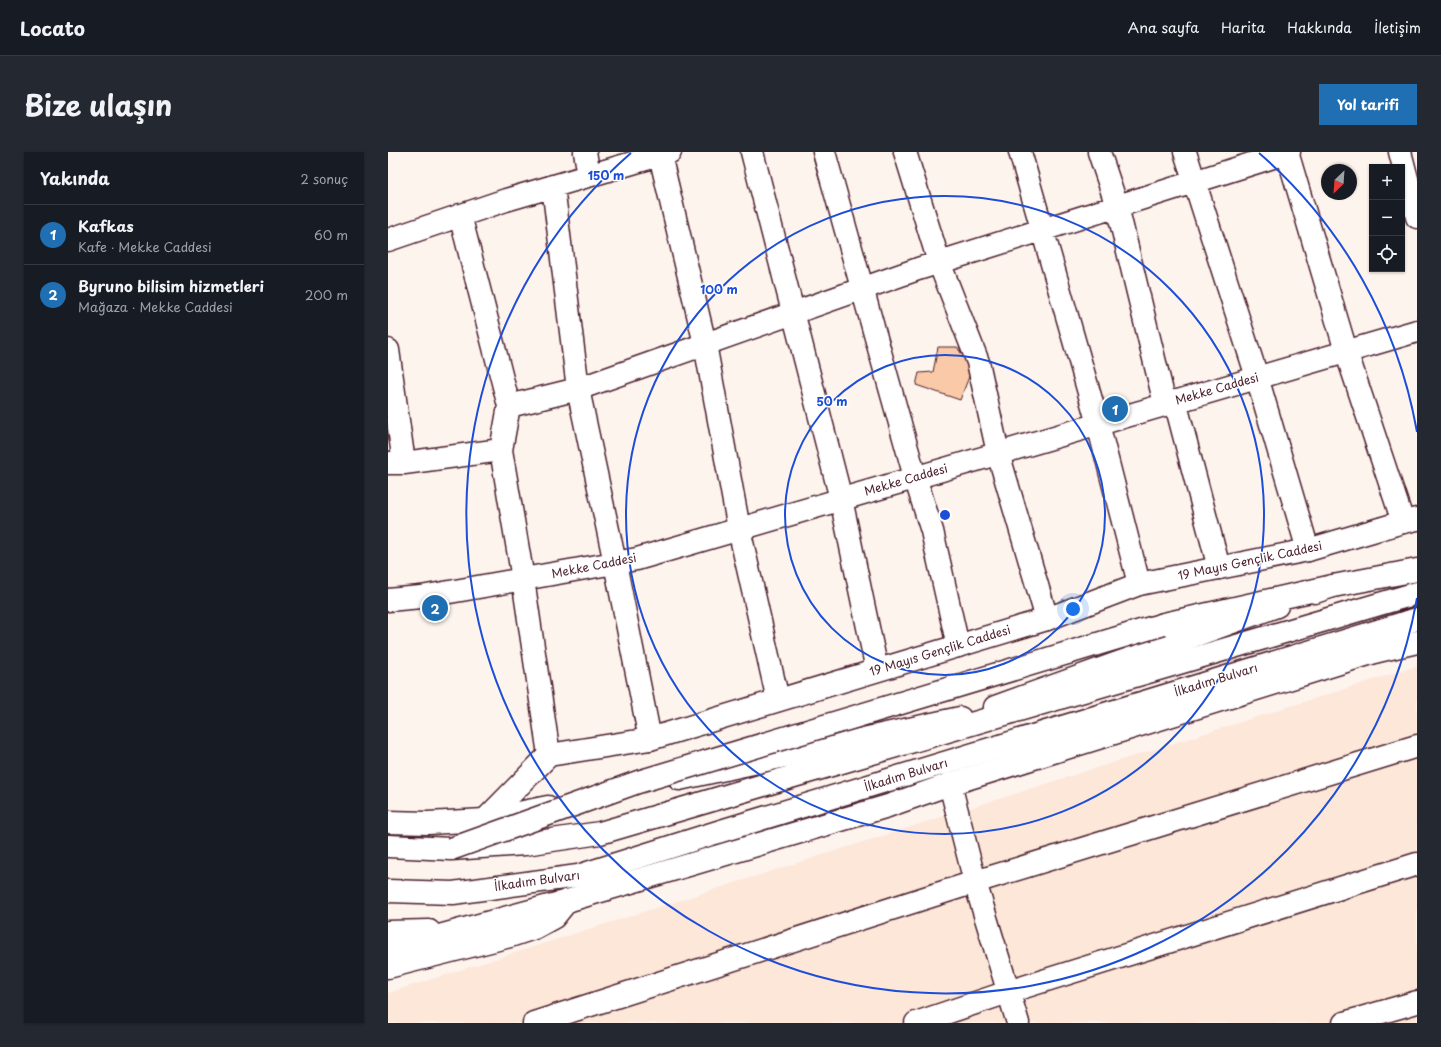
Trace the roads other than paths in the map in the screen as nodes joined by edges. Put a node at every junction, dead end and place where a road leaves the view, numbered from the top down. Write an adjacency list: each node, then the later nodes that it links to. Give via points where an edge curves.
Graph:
1 (585, 152): 11 (main road)
2 (752, 152): 21 (main road)
3 (824, 152): 20 (main road)
4 (905, 152): 19 (main road)
5 (1020, 152): 17 (main road)
6 (1099, 152): 14 (main road)
7 (1185, 152): 12 (main road)
8 (1288, 152): 12 (main road); 25 (main road)
9 (1400, 152): 16 (main road)
10 (665, 154): 11 (main road); 23 (main road)
11 (589, 175): 13 (main road)
12 (1194, 182): 14 (main road); 26 (main road)
13 (553, 186): 15 (main road); 27 (main road)
14 (1117, 206): 17 (main road); 28 (main road)
15 (460, 215): 18 (main road); 29 (main road)
16 (1417, 217)
17 (1042, 230): 19 (main road); 30 (main road)
18 (388, 240)
19 (939, 262): 20 (main road); 32 (main road, via 978,362)
20 (863, 288): 21 (main road); 34 (main road)
21 (792, 313): 23 (main road); 35 (main road)
22 (1417, 331): 25 (main road, Mekke Caddesi)
23 (705, 344): 27 (main road); 37 (main road)
24 (388, 350): 33 (main road)
25 (1346, 351): 26 (main road, Mekke Caddesi); 36 (main road)
26 (1257, 377): 28 (main road, Mekke Caddesi); 38 (main road)
27 (578, 390): 29 (main road); 39 (main road)
28 (1170, 402): 30 (main road, Mekke Caddesi); 40 (main road)
29 (509, 406): 31 (main road)
30 (1098, 424): 32 (main road, Mekke Caddesi); 43 (main road)
31 (501, 450): 33 (main road); 42 (main road)
32 (998, 453): 34 (main road, Mekke Caddesi); 47 (main road)
33 (396, 463)
34 (915, 477): 35 (main road, Mekke Caddesi); 50 (main road, via 932,531)
35 (841, 499): 37 (main road, Mekke Caddesi); 51 (main road)
36 (1410, 520): 38 (main road, 19 Mayıs Gençlik Caddesi)
37 (739, 529): 39 (main road, Mekke Caddesi); 52 (main road)
38 (1308, 550): 40 (main road, 19 Mayıs Gençlik Caddesi)
39 (615, 563): 42 (main road, Mekke Caddesi); 53 (main road)
40 (1219, 568): 43 (main road, 19 Mayıs Gençlik Caddesi)
41 (1417, 570): 44 (main road)
42 (523, 579): 46 (main road, Mekke Caddesi, via 421,597); 55 (main road)
43 (1139, 584): 47 (main road, 19 Mayıs Gençlik Caddesi)
44 (1333, 586): 57 (main road, via 973,715); 60 (main road, bridge, via 1164,624 638,782)
45 (1417, 593): 60 (main road, bridge, via 600,833 525,844)
46 (388, 600)
47 (1047, 619): 50 (main road, 19 Mayıs Gençlik Caddesi)
48 (1417, 619): 63 (main road, İlkadım Bulvarı, via 578,876 453,893)
49 (1417, 642): 56 (main road, İlkadım Bulvarı, via 1378,651)
50 (958, 646): 51 (main road, 19 Mayıs Gençlik Caddesi)
51 (877, 670): 52 (main road, 19 Mayıs Gençlik Caddesi)
52 (778, 700): 53 (main road, 19 Mayıs Gençlik Caddesi)
53 (650, 739): 55 (main road, 19 Mayıs Gençlik Caddesi)
54 (1417, 746): 62 (main road)
55 (549, 755): 57 (main road)
56 (950, 784): 62 (main road); 64 (main road, İlkadım Bulvarı, via 888,806)
57 (485, 820): 58 (main road)
58 (388, 822)
59 (388, 846): 60 (main road)
60 (451, 849)
61 (1417, 864): 69 (main road)
62 (975, 882): 69 (main road); 71 (main road)
63 (388, 891)
64 (567, 901): 65 (main road, İlkadım Bulvarı); 68 (main road, via 554,917 534,928)
65 (462, 930): 66 (main road); 67 (main road)
66 (388, 932)
67 (388, 950)
68 (388, 967)
69 (1008, 992): 72 (main road); 73 (main road)
70 (1417, 1002): 74 (main road)
71 (534, 1023)
72 (916, 1023)
73 (1018, 1023)
74 (1344, 1023)

